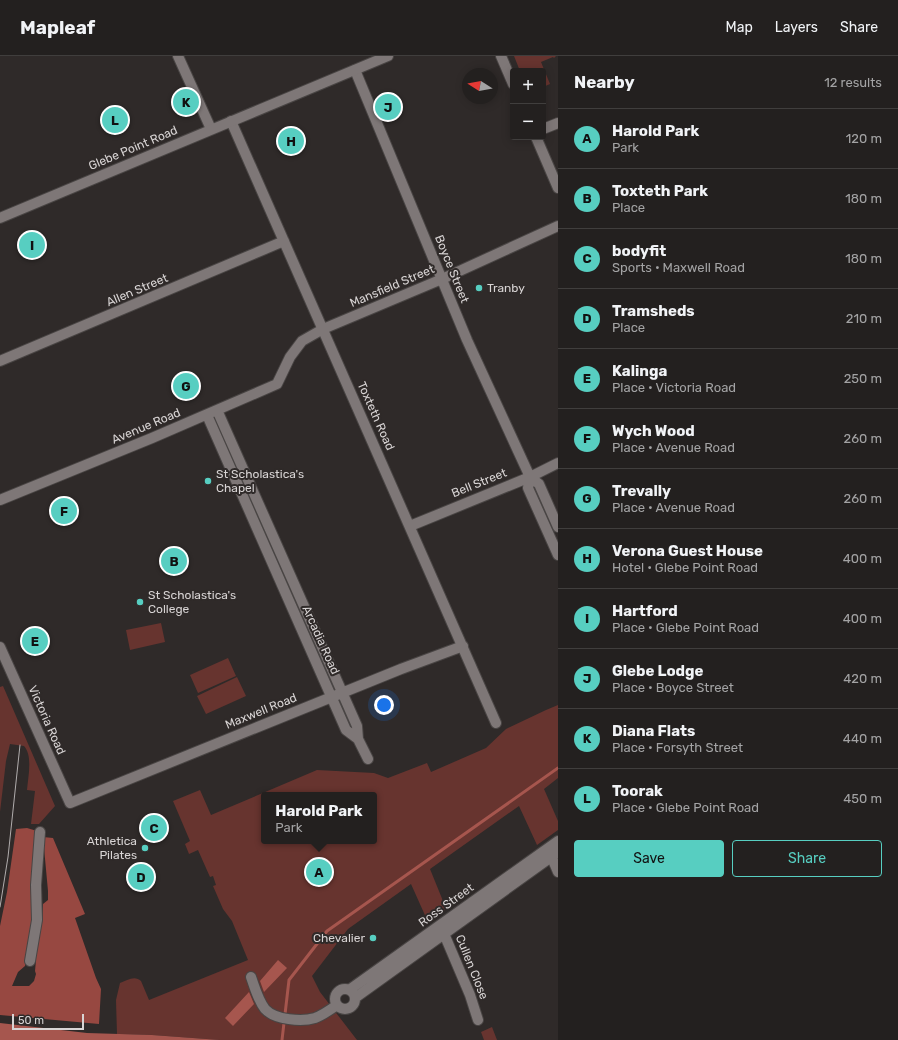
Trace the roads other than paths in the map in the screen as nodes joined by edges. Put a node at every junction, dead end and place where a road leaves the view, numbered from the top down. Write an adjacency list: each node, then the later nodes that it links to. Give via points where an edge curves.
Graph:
1 (178, 56): 9 (street)
2 (388, 56): 4 (street, Glebe Point Road)
3 (501, 56): 5 (street)
4 (355, 70): 6 (street, Glebe Point Road); 15 (street, Boyce Street)
5 (510, 77)
6 (232, 121): 9 (street, Glebe Point Road); 14 (street, Toxteth Road)
7 (558, 122): 8 (street)
8 (546, 128)
9 (211, 130): 12 (street, Glebe Point Road)
10 (537, 140): 11 (street)
11 (558, 188)
12 (0, 218)
13 (558, 226): 15 (street, Mansfield Street)
14 (284, 241): 16 (street, Toxteth Road); 17 (street, Allen Street)
15 (442, 279): 16 (street, Mansfield Street); 21 (street, Boyce Street)
16 (323, 329): 18 (street, Avenue Road, via 302,341 290,357 277,384); 25 (street, Toxteth Road)
17 (0, 361)
18 (217, 410): 19 (street, Avenue Road); 22 (street, Arcadia Road)
19 (207, 414): 23 (street, Arcadia Road); 24 (street, Avenue Road)
20 (558, 463): 21 (street, Bell Street)
21 (530, 477): 25 (street, Bell Street); 26 (street, Boyce Street, via 538,484); 29 (street, Boyce Street, via 528,488)
22 (250, 484): 23 (street); 27 (street, Arcadia Road)
23 (240, 488): 28 (street, Arcadia Road)
24 (0, 500)
25 (410, 526): 30 (street, Toxteth Road)
26 (558, 527)
27 (276, 543): 28 (street); 32 (street, Arcadia Road)
28 (266, 548): 33 (street, Arcadia Road)
29 (558, 555)
30 (462, 646): 32 (street, Maxwell Road); 34 (street, Toxteth Road)
31 (0, 647): 37 (street, Victoria Road)
32 (342, 692): 33 (street, Maxwell Road); 35 (street, Arcadia Road, via 357,726)
33 (332, 697): 35 (street, Arcadia Road, via 346,730); 37 (street, Maxwell Road)
34 (496, 723)
35 (358, 739): 36 (street, Arcadia Road)
36 (368, 759)
37 (70, 803)
38 (40, 832): 42 (street, via 36,885 37,920)
39 (555, 849): 40 (street); 41 (street, Ross Street)
40 (558, 872)
41 (442, 930): 44 (street, Ross Street); 46 (street, Cullen Close)
42 (30, 961)
43 (251, 978): 45 (street, via 264,1007 284,1018 315,1018)
44 (352, 994): 45 (street, Ross Street, via 342,990 337,993); 45 (street, Ross Street, via 354,1004 349,1008 341,1009)
45 (337, 1005)
46 (478, 1020)

